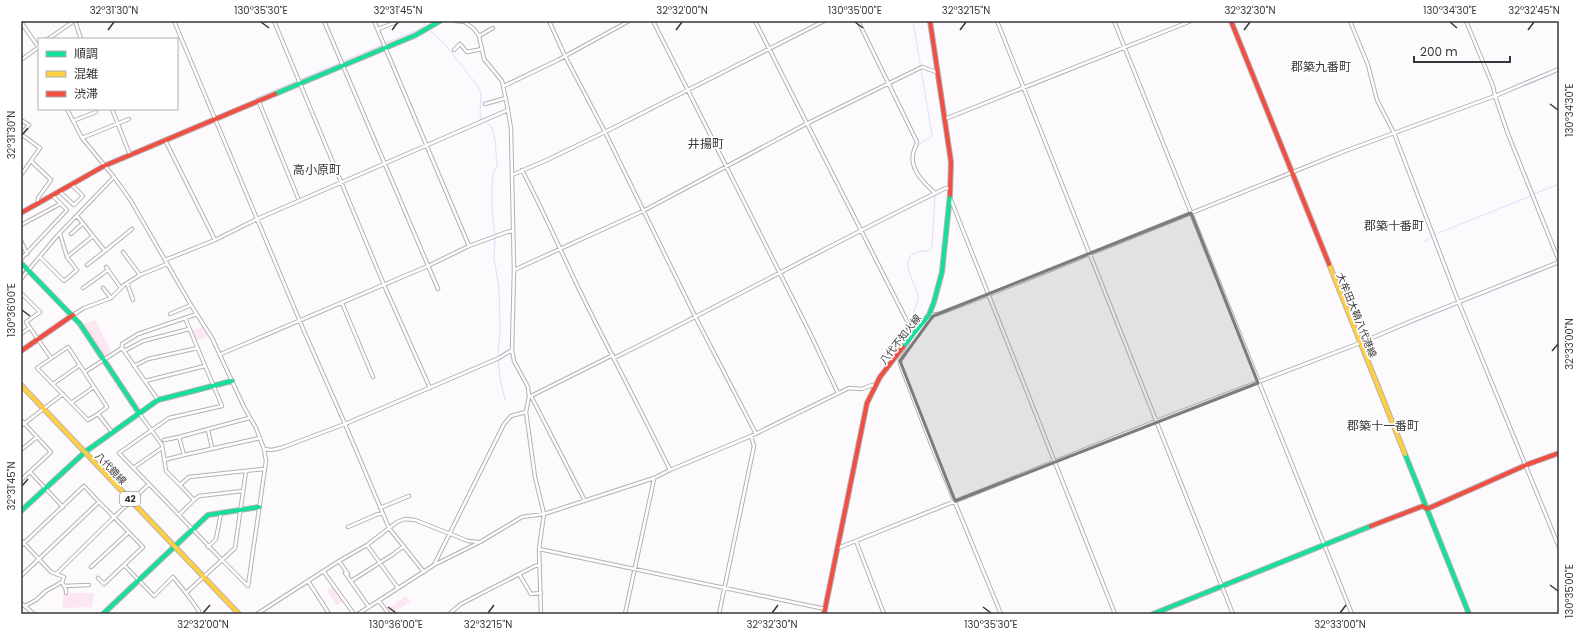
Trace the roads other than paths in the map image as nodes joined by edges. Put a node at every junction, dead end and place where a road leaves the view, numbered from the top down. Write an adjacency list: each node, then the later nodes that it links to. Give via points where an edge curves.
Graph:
1 (74, 21): 26 (street); 27 (street)
2 (174, 21): 56 (street)
3 (274, 21): 40 (street)
4 (324, 21): 37 (street)
5 (374, 21): 24 (street)
6 (399, 21): 24 (street)
7 (440, 21): 28 (main road, via 416,35)
8 (456, 21): 25 (street, via 465,22)
9 (549, 21): 35 (street)
10 (629, 21): 35 (street)
11 (653, 21): 44 (street)
12 (755, 21): 32 (street)
13 (824, 21): 32 (street)
14 (858, 21): 41 (street)
15 (930, 21): 39 (main road, 八代不知火線)
16 (997, 21): 43 (street)
17 (1114, 21): 30 (street)
18 (1191, 21): 30 (street)
19 (1231, 21): 72 (main road, 大牟田大鞘八代港線)
20 (1350, 21): 61 (street, via 1368,65 1377,100)
21 (1466, 21): 45 (street)
22 (21, 22): 29 (street)
23 (493, 28): 25 (street)
24 (378, 30): 28 (street)
25 (479, 36): 34 (street)
26 (49, 38)
27 (81, 38)
28 (384, 45): 37 (main road); 65 (street)
29 (38, 46)
30 (1124, 47): 43 (street); 88 (street)
31 (38, 48): 36 (street)
32 (768, 49): 44 (street); 59 (street)
33 (454, 50): 34 (street, via 460,44 467,54)
34 (482, 50): 42 (street, via 487,64 499,76)
35 (565, 56): 42 (street); 60 (street)
36 (21, 60)
37 (342, 63): 40 (main road); 68 (street)
38 (1559, 69): 45 (street)
39 (939, 73): 41 (street, via 923,68); 54 (main road, 八代不知火線)
40 (300, 83): 47 (main road); 76 (street)
41 (888, 83): 59 (street); 80 (street, via 917,142 913,155 915,168 920,178)
42 (504, 86): 46 (street)
43 (1024, 88): 54 (street); 106 (street)
44 (688, 90): 60 (street); 70 (street)
45 (1495, 96): 61 (street); 111 (street)
46 (506, 98): 48 (street); 51 (street)
47 (259, 102): 56 (main road); 83 (street)
48 (484, 104)
49 (68, 110): 57 (street)
50 (112, 110): 58 (street)
51 (508, 110): 65 (street); 74 (street)
52 (96, 112): 57 (street)
53 (129, 119): 58 (street)
54 (945, 119): 78 (main road, 八代不知火線, via 951,162)
55 (21, 120): 62 (street, via 28,125)
56 (216, 120): 64 (main road); 90 (street)
57 (73, 121): 63 (street)
58 (119, 123): 63 (street); 66 (street)
59 (806, 124): 70 (street); 94 (street)
60 (605, 132): 71 (street); 87 (street)
61 (1394, 133): 72 (street); 133 (street)
62 (21, 134): 67 (street, via 40,148)
63 (82, 138): 69 (street)
64 (166, 140): 66 (main road); 99 (street)
65 (426, 145): 68 (street); 101 (street)
66 (130, 155): 69 (main road)
67 (31, 161): 73 (street); 84 (street, via 51,180 38,198)
68 (384, 163): 76 (street); 115 (street)
69 (104, 166): 75 (street); 77 (main road)
70 (726, 166): 87 (street); 119 (street)
71 (522, 170): 74 (street); 102 (street)
72 (1292, 173): 88 (street); 147 (main road, 大牟田大鞘八代港線)
73 (21, 175)
74 (512, 175): 95 (street)
75 (114, 177): 89 (street); 110 (street)
76 (342, 182): 90 (street); 123 (street)
77 (72, 185): 79 (main road); 79 (street, via 83,196 74,205)
78 (950, 189): 80 (street); 82 (main road, 八代不知火線)
79 (60, 192): 81 (main road)
80 (935, 193): 94 (street)
81 (53, 196): 84 (main road); 85 (street)
82 (950, 197): 129 (street); 138 (main road, 八代不知火線, via 942,272)
83 (298, 198)
84 (38, 204): 86 (main road)
85 (60, 204): 92 (street); 105 (street, via 67,210)
86 (22, 211)
87 (643, 212): 102 (street); 140 (street)
88 (1191, 213): 106 (street); 164 (street)
89 (77, 216): 91 (street); 96 (street)
90 (257, 219): 99 (street); 141 (street)
91 (83, 224): 97 (street); 98 (street)
92 (21, 225)
93 (132, 229): 103 (street)
94 (861, 230): 119 (street); 142 (street)
95 (513, 231): 101 (street); 117 (street)
96 (60, 233): 107 (street); 108 (street)
97 (71, 234)
98 (93, 236): 103 (street); 108 (street)
99 (215, 240): 110 (street)
100 (21, 241): 105 (street)
101 (469, 246): 115 (street)
102 (561, 249): 117 (street); 153 (street)
103 (105, 251): 114 (street)
104 (123, 252): 120 (street)
105 (28, 254): 109 (street)
106 (1090, 254): 129 (street); 182 (street)
107 (40, 256): 108 (street, via 64,281 77,270); 116 (street)
108 (67, 257)
109 (21, 260)
110 (165, 260): 113 (street)
111 (1559, 262): 133 (street)
112 (21, 263): 116 (main road)
113 (167, 264): 120 (street); 134 (street)
114 (87, 265)
115 (428, 266): 123 (street); 127 (street)
116 (27, 269): 118 (street); 121 (street); 137 (main road)
117 (514, 270): 150 (street)
118 (21, 272)
119 (779, 272): 140 (street); 171 (street)
120 (140, 275): 122 (street)
121 (21, 279)
122 (127, 283): 126 (street); 131 (street)
123 (384, 285): 132 (street); 170 (street)
124 (83, 288): 126 (street, via 107,268)
125 (103, 288): 130 (street)
126 (121, 288): 130 (street)
127 (438, 289)
128 (21, 293): 143 (street, via 40,312 26,322)
129 (988, 295): 138 (street); 203 (street)
130 (111, 298): 137 (street)
131 (133, 300)
132 (342, 302): 141 (street); 161 (street)
133 (1459, 303): 147 (street); 204 (street)
134 (191, 305): 135 (street); 136 (street)
135 (170, 314)
136 (197, 314): 139 (street); 152 (street)
137 (73, 315): 146 (main road); 156 (main road)
138 (931, 315): 169 (main road, 八代不知火線); 220 (street, via 900,364)
139 (185, 318): 144 (street); 149 (street, via 138,334 122,344)
140 (696, 318): 155 (street); 189 (street)
141 (300, 320): 152 (street); 184 (street)
142 (907, 321)
143 (29, 328): 145 (street); 146 (street)
144 (189, 329): 148 (street); 149 (street)
145 (21, 334)
146 (38, 340): 151 (main road); 154 (street)
147 (1360, 343): 164 (street); 225 (main road, 大牟田大鞘八代港線)
148 (198, 348): 158 (street, via 148,359); 159 (street)
149 (123, 349): 156 (street); 158 (street)
150 (512, 350): 170 (street, via 498,359); 173 (street, via 514,361)
151 (21, 351)
152 (221, 354): 163 (street)
153 (612, 355): 155 (street); 173 (street)
154 (51, 358): 157 (street, via 68,347); 165 (street, via 37,368)
155 (614, 358): 207 (street)
156 (104, 360): 160 (street); 178 (main road)
157 (80, 365): 160 (street); 165 (street)
158 (134, 366): 162 (street)
159 (205, 366): 162 (street); 167 (street)
160 (85, 372): 168 (street)
161 (373, 376)
162 (145, 381): 174 (street)
163 (232, 381): 167 (main road); 180 (street)
164 (1258, 383): 182 (street); 242 (street)
165 (53, 384): 172 (street)
166 (21, 385): 176 (main road, 八代鏡線 / 42)
167 (214, 386): 174 (main road); 186 (street, via 222,406 170,418)
168 (94, 387): 175 (street); 179 (street, via 107,407)
169 (874, 387): 171 (street, via 872,385 862,389 849,388); 249 (main road, 八代不知火線, via 864,414)
170 (430, 388): 184 (street)
171 (838, 393): 189 (street)
172 (63, 394): 175 (street); 176 (street)
173 (530, 396): 177 (street); 219 (street)
174 (158, 400): 178 (main road)
175 (71, 403): 179 (street, via 88,420)
176 (43, 409): 183 (street); 199 (main road, 八代鏡線 / 42)
177 (526, 412): 230 (street, via 535,477); 237 (street, via 511,416 504,424)
178 (139, 413): 186 (street); 188 (main road)
179 (98, 414): 188 (street)
180 (249, 418): 187 (street); 193 (street)
181 (21, 420): 183 (street)
182 (1156, 421): 203 (street); 273 (street)
183 (24, 424): 185 (street); 191 (street)
184 (345, 424): 197 (street, via 281,448); 224 (street)
185 (21, 426)
186 (152, 430): 195 (street); 205 (street, via 119,453)
187 (208, 430): 192 (street); 196 (street)
188 (112, 432): 199 (main road)
189 (756, 434): 190 (street)
190 (751, 436): 207 (street); 275 (street, via 754,446)
191 (37, 437): 198 (street); 208 (street, via 51,452)
192 (179, 437): 194 (street); 201 (street)
193 (260, 438): 196 (street); 197 (street)
194 (164, 440)
195 (162, 448): 202 (street); 205 (street)
196 (212, 448): 201 (street)
197 (264, 449): 206 (street)
198 (21, 450)
199 (85, 452): 214 (main road); 217 (main road, 八代鏡線 / 42)
200 (1559, 453): 204 (main road)
201 (184, 455): 202 (street)
202 (164, 460): 213 (street, via 166,471)
203 (1054, 461): 220 (street); 299 (street)
204 (1526, 464): 225 (main road); 248 (street)
205 (133, 468): 212 (street)
206 (264, 469): 209 (street); 223 (street)
207 (670, 470): 210 (street)
208 (30, 472): 211 (street); 214 (street)
209 (246, 472): 213 (street, via 189,477); 215 (street)
210 (654, 478): 219 (street); 259 (street)
211 (21, 480)
212 (149, 484): 217 (street); 231 (street)
213 (180, 486): 218 (street)
214 (45, 488): 222 (street); 226 (main road)
215 (243, 491): 218 (street, via 199,496); 227 (street)
216 (409, 496): 224 (street)
217 (131, 500): 232 (street); 245 (main road, 八代鏡線 / 42)
218 (194, 500): 231 (street)
219 (585, 501): 230 (street)
220 (955, 501): 239 (street); 298 (street)
221 (99, 502): 222 (street, via 84,486); 232 (street); 251 (street)
222 (63, 506): 241 (street)
223 (259, 508): 227 (main road); 252 (street, via 248,586)
224 (380, 508): 229 (street)
225 (1427, 509): 242 (main road, via 1422,506); 303 (main road, 大牟田大鞘八代港線)
226 (21, 511)
227 (240, 511): 228 (main road); 252 (street, via 235,548)
228 (221, 513): 235 (main road, via 208,515); 246 (street, via 216,539)
229 (383, 514): 233 (street); 234 (street)
230 (544, 514): 240 (street, via 522,517); 250 (street)
231 (178, 516): 235 (street)
232 (114, 517): 236 (street); 263 (street)
233 (348, 527)
234 (389, 528): 237 (street, via 397,522 411,519); 243 (street); 247 (street)
235 (192, 530): 245 (main road); 246 (street)
236 (128, 532): 255 (street, via 143,547); 258 (street)
237 (449, 534): 240 (street); 256 (street)
238 (21, 540): 241 (street)
239 (856, 541): 249 (street); 297 (street)
240 (480, 542): 256 (street)
241 (24, 543): 244 (street); 251 (street)
242 (1324, 544): 273 (main road); 302 (street)
243 (367, 545): 253 (street); 254 (street)
244 (21, 546)
245 (174, 546): 265 (main road, 八代鏡線 / 42); 267 (main road)
246 (208, 546): 252 (street)
247 (404, 546): 254 (street); 261 (street)
248 (1559, 547)
249 (838, 548): 284 (main road, 八代不知火線)
250 (539, 549): 257 (street); 259 (street)
251 (39, 559): 262 (street); 263 (street)
252 (222, 560): 265 (street)
253 (339, 561): 260 (street); 269 (street)
254 (380, 563): 269 (street); 274 (street)
255 (124, 565): 266 (street, via 104,584); 267 (street)
256 (434, 565): 261 (street)
257 (540, 565): 264 (street); 278 (street)
258 (91, 566)
259 (635, 569): 275 (street); 295 (street)
260 (324, 572): 268 (street); 290 (street)
261 (424, 572): 274 (street)
262 (21, 574)
263 (56, 574): 270 (street, via 64,577)
264 (519, 574): 278 (street, via 531,594); 293 (street, via 461,604)
265 (204, 577): 277 (street); 288 (main road, 八代鏡線 / 42)
266 (98, 578)
267 (139, 580): 277 (street, via 154,596 173,577); 286 (main road)
268 (308, 581): 283 (street); 289 (street)
269 (351, 581): 282 (street)
270 (62, 582): 272 (street); 281 (street)
271 (90, 584): 272 (street)
272 (64, 586): 276 (street)
273 (1222, 586): 300 (main road); 301 (street)
274 (398, 588): 279 (street)
275 (724, 588): 284 (street); 296 (street)
276 (66, 593)
277 (186, 593): 287 (street, via 199,611)
278 (541, 593): 294 (street)
279 (379, 601): 282 (street); 292 (street)
280 (21, 604): 281 (street)
281 (25, 606): 285 (street)
282 (369, 607): 291 (street)
283 (328, 612)
284 (825, 612)
285 (34, 614)
286 (103, 614)
287 (198, 614)
288 (239, 614)
289 (257, 614)
290 (354, 614)
291 (358, 614)
292 (389, 614)
293 (449, 614)
294 (541, 614)
295 (625, 614)
296 (719, 614)
297 (884, 614)
298 (1001, 614)
299 (1115, 614)
300 (1153, 614)
301 (1233, 614)
302 (1352, 614)
303 (1469, 614)

